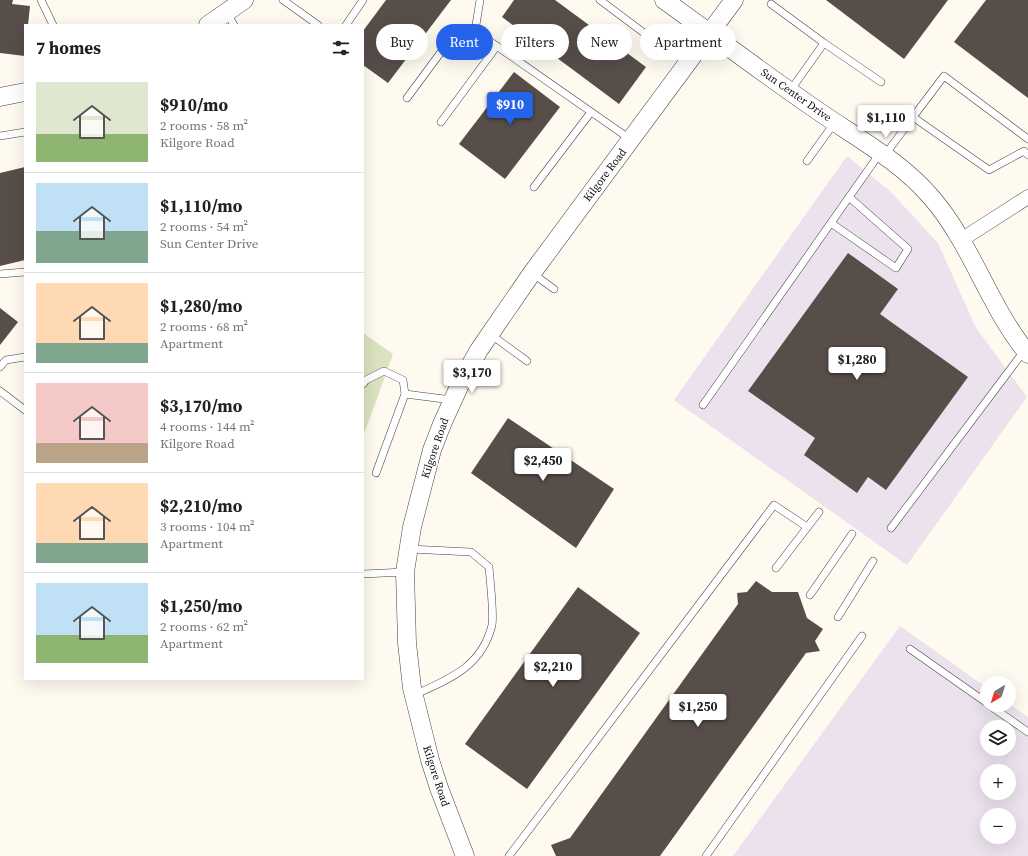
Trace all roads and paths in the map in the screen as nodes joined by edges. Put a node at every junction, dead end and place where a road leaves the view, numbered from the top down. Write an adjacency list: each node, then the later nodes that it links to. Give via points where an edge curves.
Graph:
1 (41, 0): 11 (lane)
2 (244, 0): 10 (street)
3 (283, 0): 13 (lane)
4 (363, 0): 14 (lane)
5 (480, 0): 15 (lane)
6 (600, 0): 18 (lane)
7 (664, 0): 16 (street, Sun Center Drive)
8 (734, 0): 17 (street, Kilgore Road)
9 (771, 4): 20 (lane)
10 (231, 19): 12 (street)
11 (53, 24)
12 (212, 24)
13 (317, 24)
14 (347, 24)
15 (477, 24)
16 (697, 24)
17 (717, 24)
18 (640, 30)
19 (493, 43): 21 (lane)
20 (824, 43): 25 (lane); 26 (lane)
21 (497, 46): 30 (lane); 32 (lane)
22 (736, 52): 26 (street, Sun Center Drive)
23 (436, 59): 29 (lane)
24 (690, 60): 37 (street, Kilgore Road)
25 (881, 82)
26 (790, 91): 33 (street, Sun Center Drive)
27 (24, 92): 28 (street)
28 (0, 97)
29 (407, 98)
30 (591, 112): 37 (lane); 41 (lane)
31 (913, 117): 36 (lane, via 944,76); 38 (lane, via 989,170); 39 (lane)
32 (441, 122)
33 (835, 122): 39 (street, Sun Center Drive); 40 (lane)
34 (24, 132): 35 (lane)
35 (0, 136)
36 (1028, 139)
37 (631, 140): 47 (street, Kilgore Road)
38 (1027, 150)
39 (882, 154): 42 (lane); 45 (street, Sun Center Drive, via 900,167 932,198)
40 (807, 161)
41 (534, 187)
42 (849, 197): 44 (lane); 44 (lane, via 908,249 896,268)
43 (1028, 197): 45 (street)
44 (831, 223): 59 (lane)
45 (961, 240): 51 (street, Sun Center Drive, via 1014,337)
46 (24, 272): 48 (lane)
47 (532, 273): 49 (lane); 50 (street, Kilgore Road)
48 (0, 274)
49 (554, 289)
50 (490, 334): 53 (lane); 58 (street, Kilgore Road)
51 (1026, 352): 64 (lane)
52 (24, 357): 54 (lane, via 6,360)
53 (527, 361)
54 (0, 367)
55 (364, 383): 57 (lane, via 384,371 403,380)
56 (0, 392): 60 (lane)
57 (405, 394): 58 (lane); 61 (lane)
58 (452, 400): 66 (street, Kilgore Road, via 432,450 420,492)
59 (703, 405)
60 (24, 409)
61 (376, 473)
62 (819, 512): 63 (lane)
63 (807, 527): 68 (lane); 80 (lane, via 774,505)
64 (891, 528)
65 (852, 534): 71 (lane)
66 (409, 549): 69 (street, Kilgore Road); 75 (lane, via 471,552 489,567 492,624 480,654 460,673)
67 (873, 561): 72 (lane)
68 (776, 568)
69 (405, 572): 70 (lane); 75 (street, Kilgore Road, via 407,643)
70 (364, 574)
71 (810, 595)
72 (838, 617)
73 (862, 636): 81 (lane)
74 (910, 649): 76 (lane)
75 (414, 696): 79 (street, Kilgore Road, via 439,788)
76 (980, 698)
77 (1000, 712): 78 (lane)
78 (1028, 732)
79 (465, 856)
80 (509, 856)
81 (706, 856)

